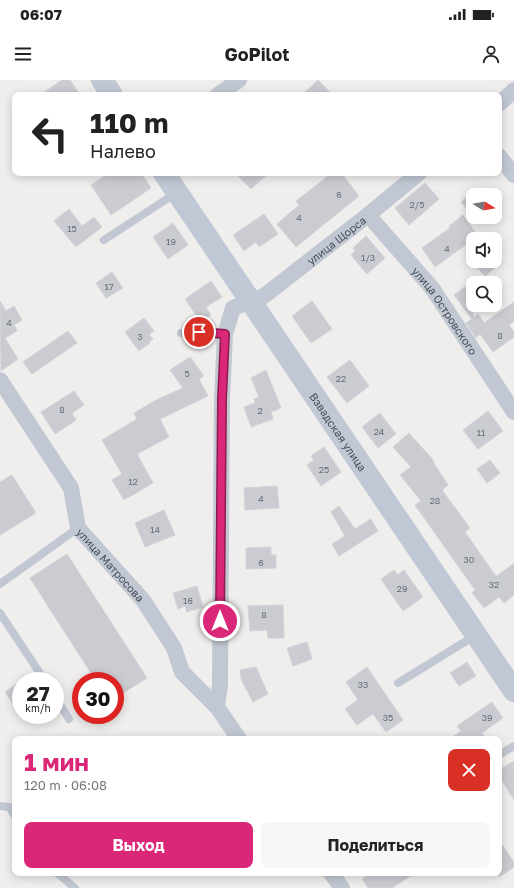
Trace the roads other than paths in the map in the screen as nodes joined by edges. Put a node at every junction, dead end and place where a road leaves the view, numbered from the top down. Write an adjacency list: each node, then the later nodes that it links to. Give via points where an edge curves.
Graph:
1 (102, 80): 4 (street)
2 (239, 80): 5 (street)
3 (514, 90): 6 (street)
4 (110, 92)
5 (222, 92)
6 (502, 101)
7 (502, 160): 8 (street)
8 (514, 174)
9 (166, 176): 11 (street, Взвадская улица)
10 (415, 176): 12 (street, улица Щорса)
11 (177, 193): 13 (lane); 14 (street, Взвадская улица)
12 (368, 215): 14 (street, улица Щорса, via 264,296); 18 (street, улица Островского, via 432,288)
13 (104, 240)
14 (249, 301): 16 (street, улица Щорса, via 233,308); 22 (street, Взвадская улица)
15 (181, 333): 16 (lane)
16 (225, 334): 26 (street, улица Щорса, via 222,399 220,684)
17 (0, 380): 19 (street, улица Матросова, via 71,488)
18 (514, 412)
19 (78, 528): 20 (lane); 26 (street, улица Матросова, via 143,600 174,648 182,672)
20 (0, 584)
21 (0, 613): 23 (lane)
22 (476, 635): 24 (lane); 25 (street, Взвадская улица)
23 (39, 672)
24 (398, 684)
25 (514, 691)
26 (217, 707): 29 (street, улица Матросова)
27 (64, 710): 28 (lane)
28 (69, 718)
29 (237, 736)
30 (514, 746): 31 (lane)
31 (502, 753)
32 (0, 806): 33 (lane, via 9,807)
33 (12, 812)
34 (61, 876): 36 (lane)
35 (333, 876): 37 (street)
36 (75, 888)
37 (342, 888)

